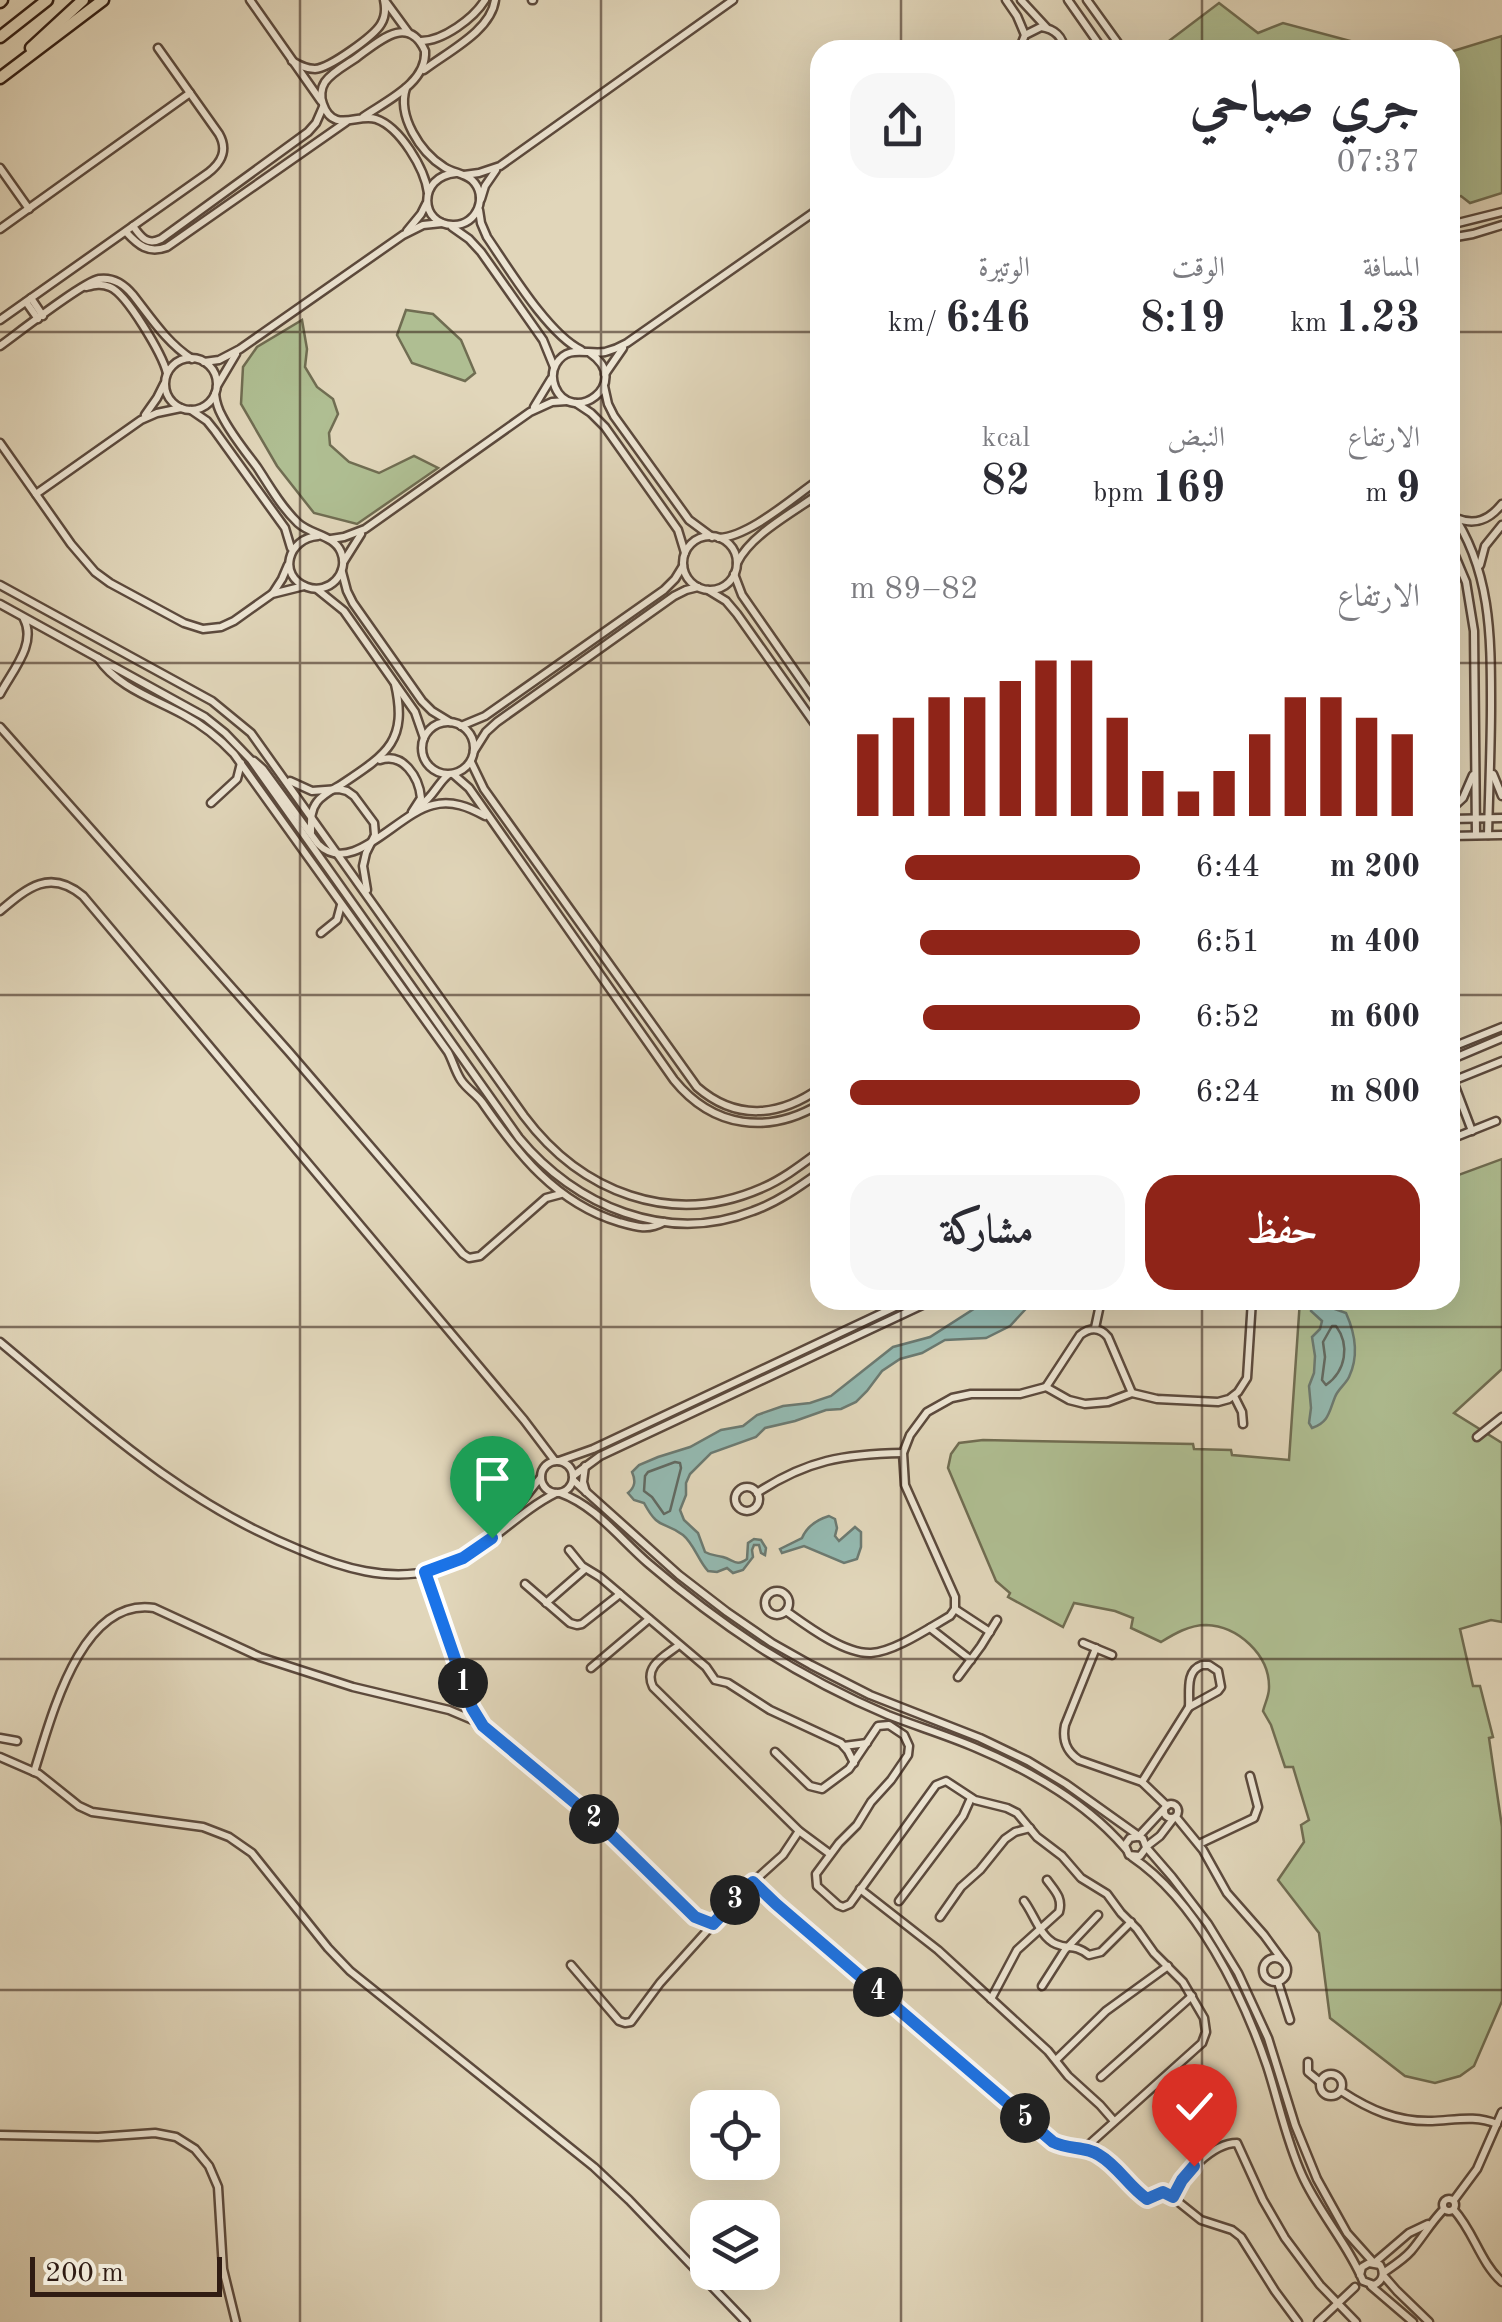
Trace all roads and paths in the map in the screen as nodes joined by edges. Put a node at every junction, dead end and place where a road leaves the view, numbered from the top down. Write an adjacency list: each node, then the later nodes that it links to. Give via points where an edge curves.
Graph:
1 (47, 0): 16 (highway)
2 (83, 0): 24 (highway)
3 (103, 0): 24 (highway)
4 (250, 0): 23 (street)
5 (385, 0): 14 (street); 23 (street, via 379,27 334,62 314,69)
6 (484, 0): 17 (street, via 443,37)
7 (495, 0): 25 (street, via 486,23)
8 (734, 0): 32 (street)
9 (1006, 0): 15 (street)
10 (1020, 0): 13 (street)
11 (1068, 0): 20 (street)
12 (1087, 0): 21 (street)
13 (1047, 28): 15 (street); 19 (street)
14 (408, 34): 17 (street); 29 (street, via 390,34 333,74)
15 (1025, 35): 18 (street)
16 (0, 37)
17 (419, 40): 25 (street)
18 (1023, 40)
19 (1060, 40)
20 (1096, 40)
21 (1115, 40)
22 (158, 48): 28 (street)
23 (292, 60): 29 (street)
24 (22, 61): 26 (highway)
25 (423, 70): 27 (street)
26 (0, 78)
27 (406, 86): 30 (street); 34 (street, via 409,126 437,162)
28 (190, 92): 37 (street); 44 (street, via 222,140 222,159)
29 (322, 104): 31 (street); 44 (street, via 308,132 158,241)
30 (363, 116): 31 (street); 35 (street, via 394,130 421,168)
31 (346, 122): 44 (street, via 167,247 145,248)
32 (500, 166): 34 (street); 36 (street)
33 (0, 168): 37 (street)
34 (460, 174): 35 (street, via 435,180); 36 (street, via 477,186)
35 (427, 197): 41 (street, via 430,212); 45 (street)
36 (479, 205): 41 (street, via 468,221); 54 (street, via 486,237 542,314 557,334)
37 (29, 209): 43 (street)
38 (1502, 212): 40 (street)
39 (810, 215): 51 (street)
40 (1460, 222)
41 (444, 224): 45 (street); 57 (street, via 481,252 544,340)
42 (1502, 225): 46 (street)
43 (0, 229)
44 (129, 229): 48 (street)
45 (402, 235): 53 (street)
46 (1460, 236)
47 (80, 290): 49 (street); 55 (street, via 100,279 121,284); 59 (street, via 102,285 119,293 159,351)
48 (28, 300): 49 (street); 50 (street)
49 (40, 317): 52 (street)
50 (0, 320)
51 (627, 343): 54 (street); 58 (street)
52 (0, 346)
53 (240, 350): 56 (street); 61 (street)
54 (586, 352): 57 (street, via 563,356); 58 (street)
55 (192, 358): 56 (street); 59 (street, via 175,364)
56 (204, 362): 61 (street)
57 (554, 370): 62 (street, via 556,390); 65 (street)
58 (605, 374): 60 (street)
59 (166, 378): 63 (street, via 170,400); 66 (street)
60 (604, 385): 62 (street, via 589,401); 77 (street, via 614,416 689,520)
61 (216, 390): 64 (street, via 208,404); 76 (street, via 226,424 290,514)
62 (571, 402): 65 (street); 80 (street, via 605,427 678,530)
63 (182, 408): 64 (street); 66 (street)
64 (191, 410): 79 (street, via 211,426 282,524)
65 (530, 412): 75 (street)
66 (141, 420): 69 (street)
67 (0, 443): 69 (street)
68 (810, 485): 77 (street, via 748,529)
69 (36, 494): 94 (street, via 96,572 184,624 226,626)
70 (810, 500): 83 (street, via 755,539)
71 (1502, 504): 72 (street, via 1483,521)
72 (1460, 519)
73 (1502, 524): 87 (street, via 1483,550)
74 (1460, 528): 87 (street)
75 (365, 529): 78 (street); 82 (street)
76 (318, 536): 78 (street); 79 (street)
77 (716, 538): 80 (street, via 696,541); 83 (street, via 734,551)
78 (330, 539): 82 (street)
79 (291, 552): 81 (street)
80 (685, 554): 84 (street)
81 (289, 562): 90 (street); 94 (street)
82 (343, 562): 86 (street)
83 (737, 564): 88 (street)
84 (683, 566): 91 (street); 105 (street, via 664,590)
85 (1460, 568): 114 (street, via 1473,614)
86 (342, 572): 92 (street); 104 (street, via 353,603 422,701)
87 (1480, 572): 112 (street, via 1491,628)
88 (734, 574): 93 (street); 101 (street)
89 (0, 585): 118 (street, via 212,701 251,734)
90 (304, 586): 92 (street); 94 (street)
91 (698, 587): 93 (street); 108 (street, via 674,596 496,722)
92 (316, 589): 100 (street, via 344,611)
93 (708, 590): 103 (street, via 737,614)
94 (272, 594)
95 (0, 604): 96 (street)
96 (22, 616): 97 (street); 98 (street)
97 (55, 634): 98 (street); 99 (street)
98 (29, 640): 102 (street)
99 (98, 657): 109 (street, via 205,717); 111 (street, via 117,679 206,729)
100 (395, 684): 107 (street); 113 (street, via 396,733)
101 (810, 693)
102 (0, 694)
103 (810, 717)
104 (450, 722): 105 (street); 107 (street)
105 (462, 726): 108 (street)
106 (0, 727): 162 (street, via 466,1256 480,1256)
107 (424, 738): 115 (street, via 426,763)
108 (474, 751): 110 (street)
109 (251, 760): 130 (street); 136 (street)
110 (471, 762): 115 (street); 152 (street, via 480,784 697,1087 727,1106 762,1112)
111 (241, 763): 116 (street); 117 (street)
112 (1490, 763): 120 (street); 127 (street)
113 (372, 764): 119 (street); 123 (street, via 389,757 404,764 421,790)
114 (1476, 770): 121 (street); 126 (street)
115 (451, 775): 123 (street); 129 (street, via 469,788)
116 (237, 778): 117 (street); 122 (street)
117 (254, 779): 139 (street)
118 (286, 779): 119 (street, via 308,790); 124 (street)
119 (335, 789): 124 (street, via 318,801); 135 (street, via 354,796 374,823)
120 (1502, 796)
121 (1460, 801)
122 (211, 803)
123 (412, 812): 129 (street, via 448,803); 135 (street)
124 (312, 816): 130 (street); 137 (street)
125 (1460, 818): 126 (street)
126 (1476, 818): 127 (street); 132 (street)
127 (1488, 818): 128 (street); 133 (street)
128 (1502, 818)
129 (490, 820): 154 (street, via 686,1094 714,1114 749,1123 786,1120)
130 (312, 834): 136 (street); 137 (street, via 325,851)
131 (1460, 836): 132 (street)
132 (1476, 836): 133 (street)
133 (1488, 836): 134 (street)
134 (1502, 836)
135 (374, 839): 137 (street); 138 (street, via 363,870)
136 (312, 849): 144 (street)
137 (339, 855): 138 (street)
138 (370, 900): 158 (street, via 535,1130 588,1177 649,1201 715,1202 762,1188)
139 (341, 904): 141 (street); 142 (street)
140 (0, 911): 179 (street, via 46,882 83,896)
141 (337, 920): 142 (street); 143 (street)
142 (354, 922): 145 (street)
143 (321, 933)
144 (420, 998): 145 (street); 163 (street, via 528,1150)
145 (412, 1004): 160 (street, via 460,1079)
146 (1502, 1027): 148 (street)
147 (1502, 1038): 149 (street)
148 (1460, 1044)
149 (1460, 1056)
150 (1502, 1061): 151 (street)
151 (1460, 1077)
152 (810, 1094)
153 (1460, 1102): 156 (street)
154 (810, 1109)
155 (1496, 1121): 156 (street)
156 (1472, 1130): 157 (street)
157 (1460, 1135)
158 (810, 1158)
159 (810, 1179): 165 (street, via 750,1213)
160 (546, 1181): 161 (street); 162 (street)
161 (562, 1194): 162 (street); 164 (street)
162 (546, 1198)
163 (591, 1200): 164 (street); 165 (street)
164 (598, 1214): 165 (street, via 642,1228)
165 (664, 1222)
166 (889, 1310): 179 (street)
167 (912, 1310): 180 (street)
168 (1099, 1310): 170 (street)
169 (1251, 1310): 174 (street, via 1247,1378)
170 (1096, 1328): 172 (street, via 1080,1334); 173 (street, via 1108,1337)
171 (0, 1342): 189 (street, via 144,1460 224,1515 346,1566 391,1575)
172 (1046, 1388): 173 (street, via 1092,1405); 178 (street, via 944,1401 920,1419)
173 (1132, 1392): 174 (street, via 1157,1400)
174 (1234, 1396): 176 (street)
175 (1502, 1417): 177 (street)
176 (1243, 1424)
177 (1477, 1437)
178 (903, 1453): 184 (street, via 823,1460); 193 (street, via 908,1495)
179 (557, 1461): 181 (street); 182 (street, via 569,1466)
180 (586, 1464): 182 (street); 185 (street)
181 (541, 1476): 183 (street); 186 (street)
182 (573, 1478): 183 (street); 185 (street)
183 (558, 1493): 186 (street); 230 (street, via 593,1512 668,1580 777,1658 862,1703 1017,1768 1098,1821)
184 (757, 1493)
185 (587, 1494): 227 (street, via 678,1576 772,1643 860,1691 1028,1761)
186 (490, 1540): 189 (street)
187 (569, 1550): 188 (street)
188 (586, 1569): 191 (street); 192 (street)
189 (425, 1572): 206 (street)
190 (525, 1584): 192 (street)
191 (620, 1594): 192 (street, via 580,1625); 195 (street)
192 (546, 1602)
193 (956, 1609): 197 (street); 198 (street)
194 (786, 1612): 197 (street, via 868,1653)
195 (649, 1619): 200 (street); 204 (street)
196 (997, 1620): 198 (street)
197 (930, 1628): 203 (street)
198 (990, 1632): 203 (street)
199 (1083, 1642): 201 (street)
200 (680, 1645): 213 (street, via 717,1682); 226 (street, via 652,1668 650,1684)
201 (1096, 1648): 202 (street); 219 (street, via 1064,1724 1066,1745 1083,1762)
202 (1112, 1655)
203 (971, 1660): 205 (street)
204 (591, 1668)
205 (958, 1677)
206 (468, 1698): 208 (street); 209 (street)
207 (1189, 1707): 207 (street, via 1220,1689 1216,1669 1192,1671); 219 (street)
208 (457, 1713): 209 (street); 217 (street, via 353,1688 138,1607 112,1618 74,1662)
209 (483, 1726): 241 (street, via 598,1822 695,1917)
210 (0, 1738): 211 (street)
211 (17, 1740)
212 (867, 1743): 213 (street); 216 (street); 231 (street, via 887,1724 906,1737 909,1752)
213 (844, 1746): 216 (street)
214 (775, 1752): 216 (street, via 816,1789)
215 (0, 1757): 217 (street)
216 (854, 1764)
217 (34, 1772): 279 (street, via 92,1812 203,1828 245,1846 350,1971 594,2167)
218 (1250, 1776): 228 (street, via 1258,1807 1254,1818)
219 (1142, 1782): 221 (street)
220 (972, 1798): 224 (street, via 1012,1810); 235 (street, via 946,1781 938,1783); 236 (street)
221 (1165, 1808): 222 (street, via 1177,1807); 223 (street)
222 (1175, 1818): 225 (street); 228 (street)
223 (1154, 1819): 225 (street); 227 (street)
224 (1030, 1828): 239 (street, via 1005,1839); 240 (street)
225 (1166, 1828): 229 (street)
226 (798, 1831): 231 (street); 234 (street)
227 (1137, 1836): 229 (street); 230 (street)
228 (1199, 1844): 243 (street, via 1227,1894)
229 (1146, 1847): 232 (street); 271 (street, via 1238,1972 1317,2179 1342,2226)
230 (1126, 1849): 232 (street)
231 (830, 1854): 235 (street, via 816,1874 818,1888 843,1906)
232 (1132, 1856): 272 (street, via 1183,1906 1229,1979 1262,2052 1302,2174)
233 (1047, 1880): 242 (street, via 1060,1908)
234 (753, 1882): 241 (street); 263 (street, via 1049,2138)
235 (860, 1889): 252 (street)
236 (899, 1901)
237 (1024, 1902): 242 (street)
238 (1098, 1915): 244 (street)
239 (940, 1917)
240 (1130, 1922): 244 (street, via 1098,1954); 248 (street)
241 (713, 1924): 247 (street, via 628,2023 616,2019)
242 (1040, 1928): 244 (street, via 1052,1942); 252 (street, via 1012,1956)
243 (1270, 1942): 245 (street); 246 (street)
244 (1068, 1946): 250 (street)
245 (1270, 1958): 246 (street); 249 (street, via 1263,1974)
246 (1283, 1961): 249 (street, via 1287,1971)
247 (571, 1965)
248 (1168, 1966): 251 (street); 254 (street, via 1106,2011)
249 (1278, 1982): 253 (street)
250 (1042, 1986)
251 (1192, 1996): 256 (street); 260 (street, via 1206,2023 1202,2043)
252 (991, 1999): 254 (street)
253 (1290, 2020)
254 (1056, 2060): 260 (street)
255 (1308, 2062): 257 (street)
256 (1101, 2076)
257 (1320, 2082): 258 (street, via 1326,2096); 258 (street, via 1336,2075)
258 (1341, 2091): 261 (street, via 1401,2119)
259 (1502, 2112): 261 (street)
260 (1114, 2121): 263 (street)
261 (1497, 2124): 265 (street)
262 (0, 2135): 278 (street, via 162,2134 195,2149 218,2187 220,2252)
263 (1084, 2149): 264 (street, via 1104,2158 1145,2198 1163,2192)
264 (1173, 2197): 277 (street, via 1199,2162 1236,2143 1285,2238); 280 (street, via 1201,2220 1240,2236)
265 (1454, 2200): 266 (street, via 1444,2201); 267 (street)
266 (1444, 2209): 267 (street); 268 (street)
267 (1454, 2210): 274 (street)
268 (1429, 2224): 269 (street); 270 (street)
269 (1404, 2236): 270 (street); 271 (street)
270 (1413, 2248): 273 (street)
271 (1374, 2263): 272 (street); 273 (street)
272 (1360, 2274): 275 (street)
273 (1383, 2274): 275 (street); 284 (street)
274 (1502, 2282)
275 (1370, 2285): 283 (street)
276 (1355, 2287): 277 (street)
277 (1338, 2302): 281 (street); 282 (street)
278 (236, 2322)
279 (746, 2322)
280 (1298, 2322)
281 (1318, 2322)
282 (1356, 2322)
283 (1413, 2322)
284 (1429, 2322)

